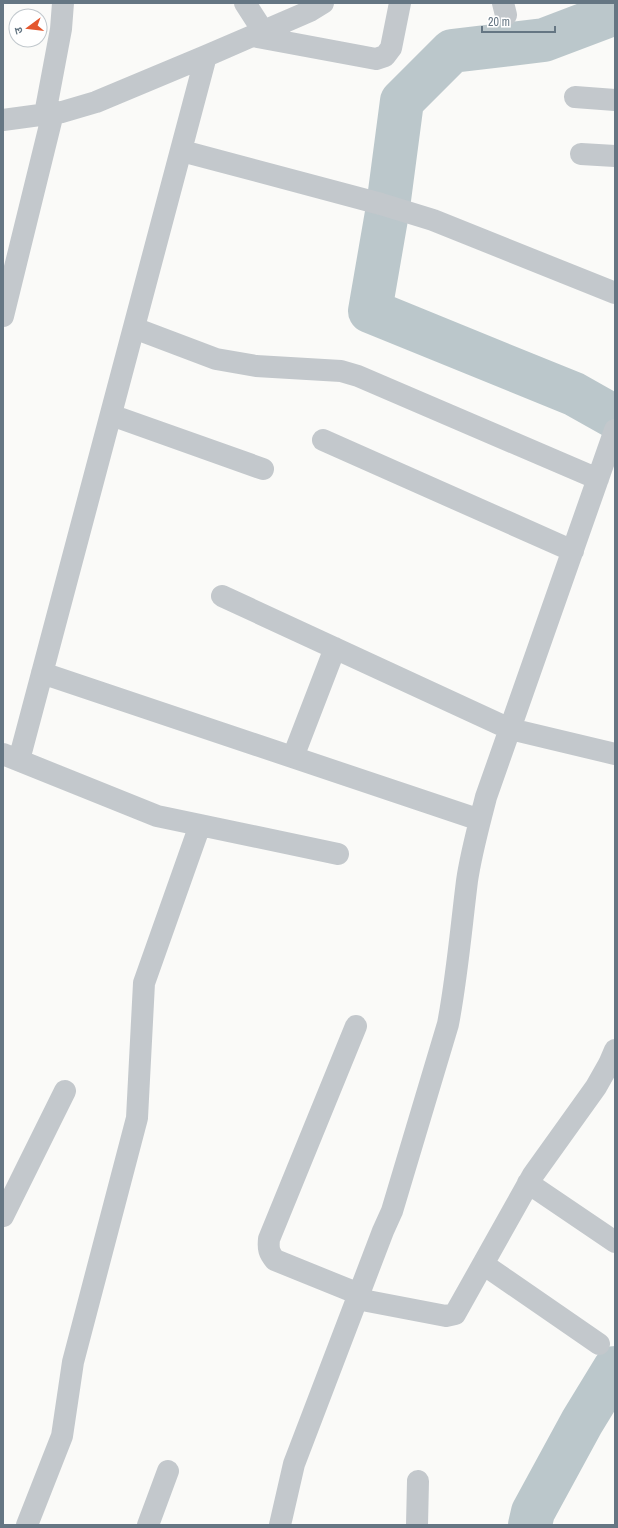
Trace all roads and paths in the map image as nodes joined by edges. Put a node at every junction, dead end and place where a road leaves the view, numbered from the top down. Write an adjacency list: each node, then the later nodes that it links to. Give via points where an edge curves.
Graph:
1 (63, 3): 9 (street)
2 (245, 3): 5 (street)
3 (323, 3): 5 (street)
4 (400, 3): 5 (street, via 391,48 385,56 376,58)
5 (258, 33): 6 (street)
6 (206, 56): 9 (street, via 96,102); 11 (street)
7 (575, 97): 8 (street)
8 (615, 100)
9 (49, 114): 10 (street); 15 (street)
10 (3, 120)
11 (182, 151): 14 (street, via 433,220); 16 (street)
12 (581, 154): 13 (street)
13 (615, 156)
14 (615, 293)
15 (3, 316)
16 (134, 328): 17 (street); 21 (street, via 216,359 256,366 341,371 358,376)
17 (111, 415): 20 (street); 25 (street)
18 (615, 430): 21 (street)
19 (323, 440): 22 (street)
20 (263, 469)
21 (598, 478): 22 (street)
22 (573, 551): 26 (street)
23 (222, 596): 24 (street)
24 (335, 648): 26 (street); 29 (street)
25 (42, 673): 28 (street); 29 (street)
26 (510, 729): 27 (street); 30 (street)
27 (615, 754)
28 (11, 757): 31 (street, via 157,816)
29 (293, 757): 30 (street)
30 (480, 820): 40 (street, via 468,880 448,1024 392,1211)
31 (200, 825): 32 (street); 44 (street, via 144,983 137,1118 73,1362 62,1436)
32 (338, 854)
33 (356, 1026): 40 (street, via 269,1240 269,1246 275,1260)
34 (615, 1050): 36 (street, via 596,1087)
35 (65, 1091): 37 (street)
36 (528, 1183): 38 (street); 39 (street)
37 (3, 1216)
38 (615, 1242)
39 (483, 1264): 40 (street, via 454,1314 446,1316); 41 (street)
40 (358, 1296): 46 (street, via 294,1464)
41 (599, 1344)
42 (168, 1471): 45 (street)
43 (418, 1481): 47 (street)
44 (27, 1525)
45 (148, 1525)
46 (280, 1525)
47 (417, 1525)

